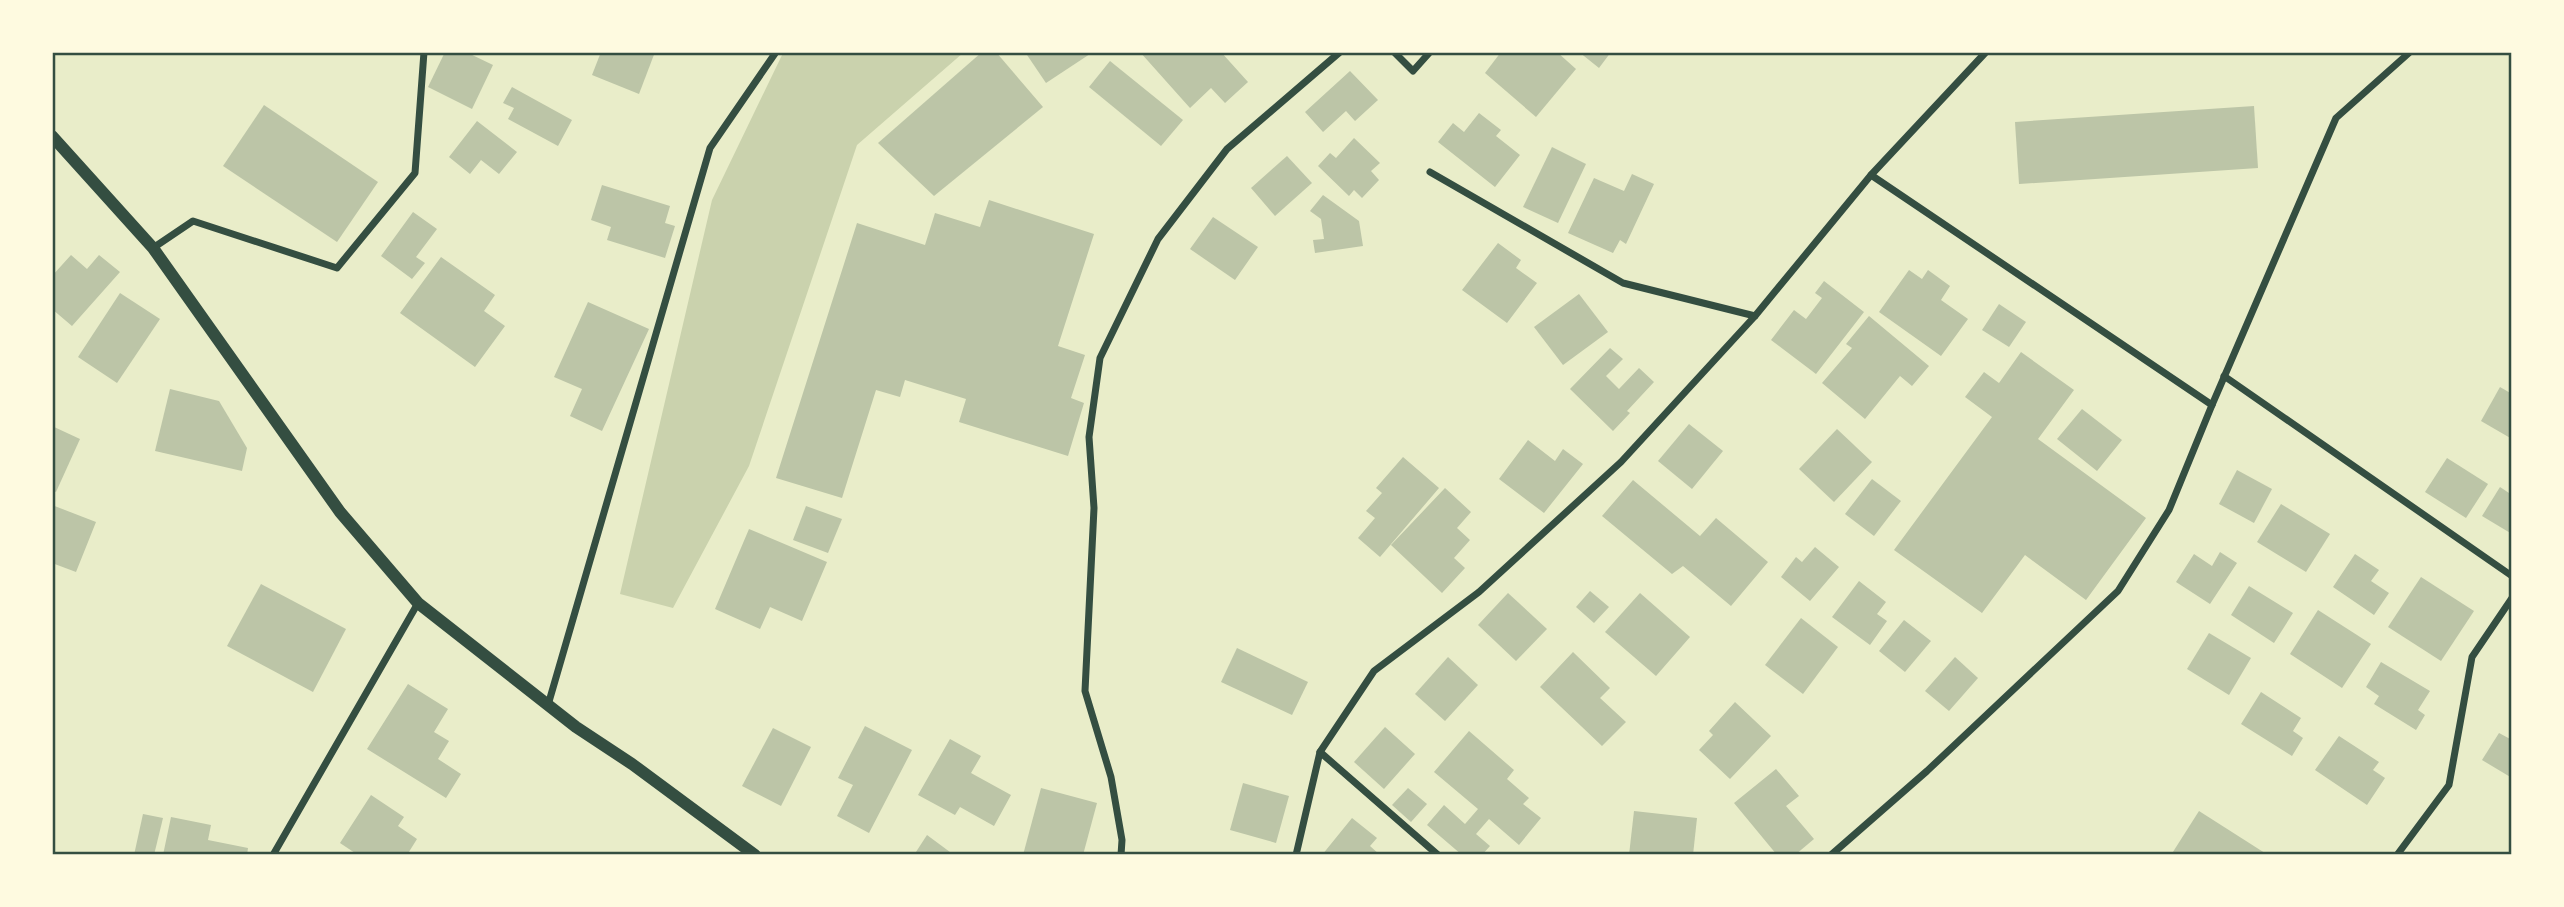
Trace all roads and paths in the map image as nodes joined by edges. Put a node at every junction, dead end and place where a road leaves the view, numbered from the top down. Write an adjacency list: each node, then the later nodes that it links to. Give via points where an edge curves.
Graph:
1 (424, 52): 11 (street, via 415,173 337,268 193,221)
2 (776, 52): 18 (street, via 710,148)
3 (1340, 52): 22 (street, via 1227,149 1158,239 1100,358 1089,437 1094,508 1085,691 1111,777)
4 (1394, 52): 5 (street, via 1413,71)
5 (1430, 52)
6 (1986, 52): 10 (street)
7 (2410, 52): 13 (street, via 2336,118)
8 (52, 136): 11 (street)
9 (1430, 172): 12 (street, via 1623,283)
10 (1871, 175): 12 (street); 14 (street)
11 (153, 248): 17 (street, via 340,512)
12 (1755, 316): 19 (street, via 1621,462 1479,592 1374,671)
13 (2224, 376): 14 (street); 15 (street)
14 (2211, 405): 25 (street, via 2169,510 2118,591)
15 (2511, 576)
16 (2511, 598): 26 (street, via 2472,657 2448,785)
17 (418, 603): 18 (street); 20 (street)
18 (548, 705): 21 (street)
19 (1320, 752): 23 (street); 24 (street)
20 (273, 855)
21 (755, 855)
22 (1121, 855)
23 (1296, 855)
24 (1438, 855)
25 (1831, 855)
26 (2396, 855)

